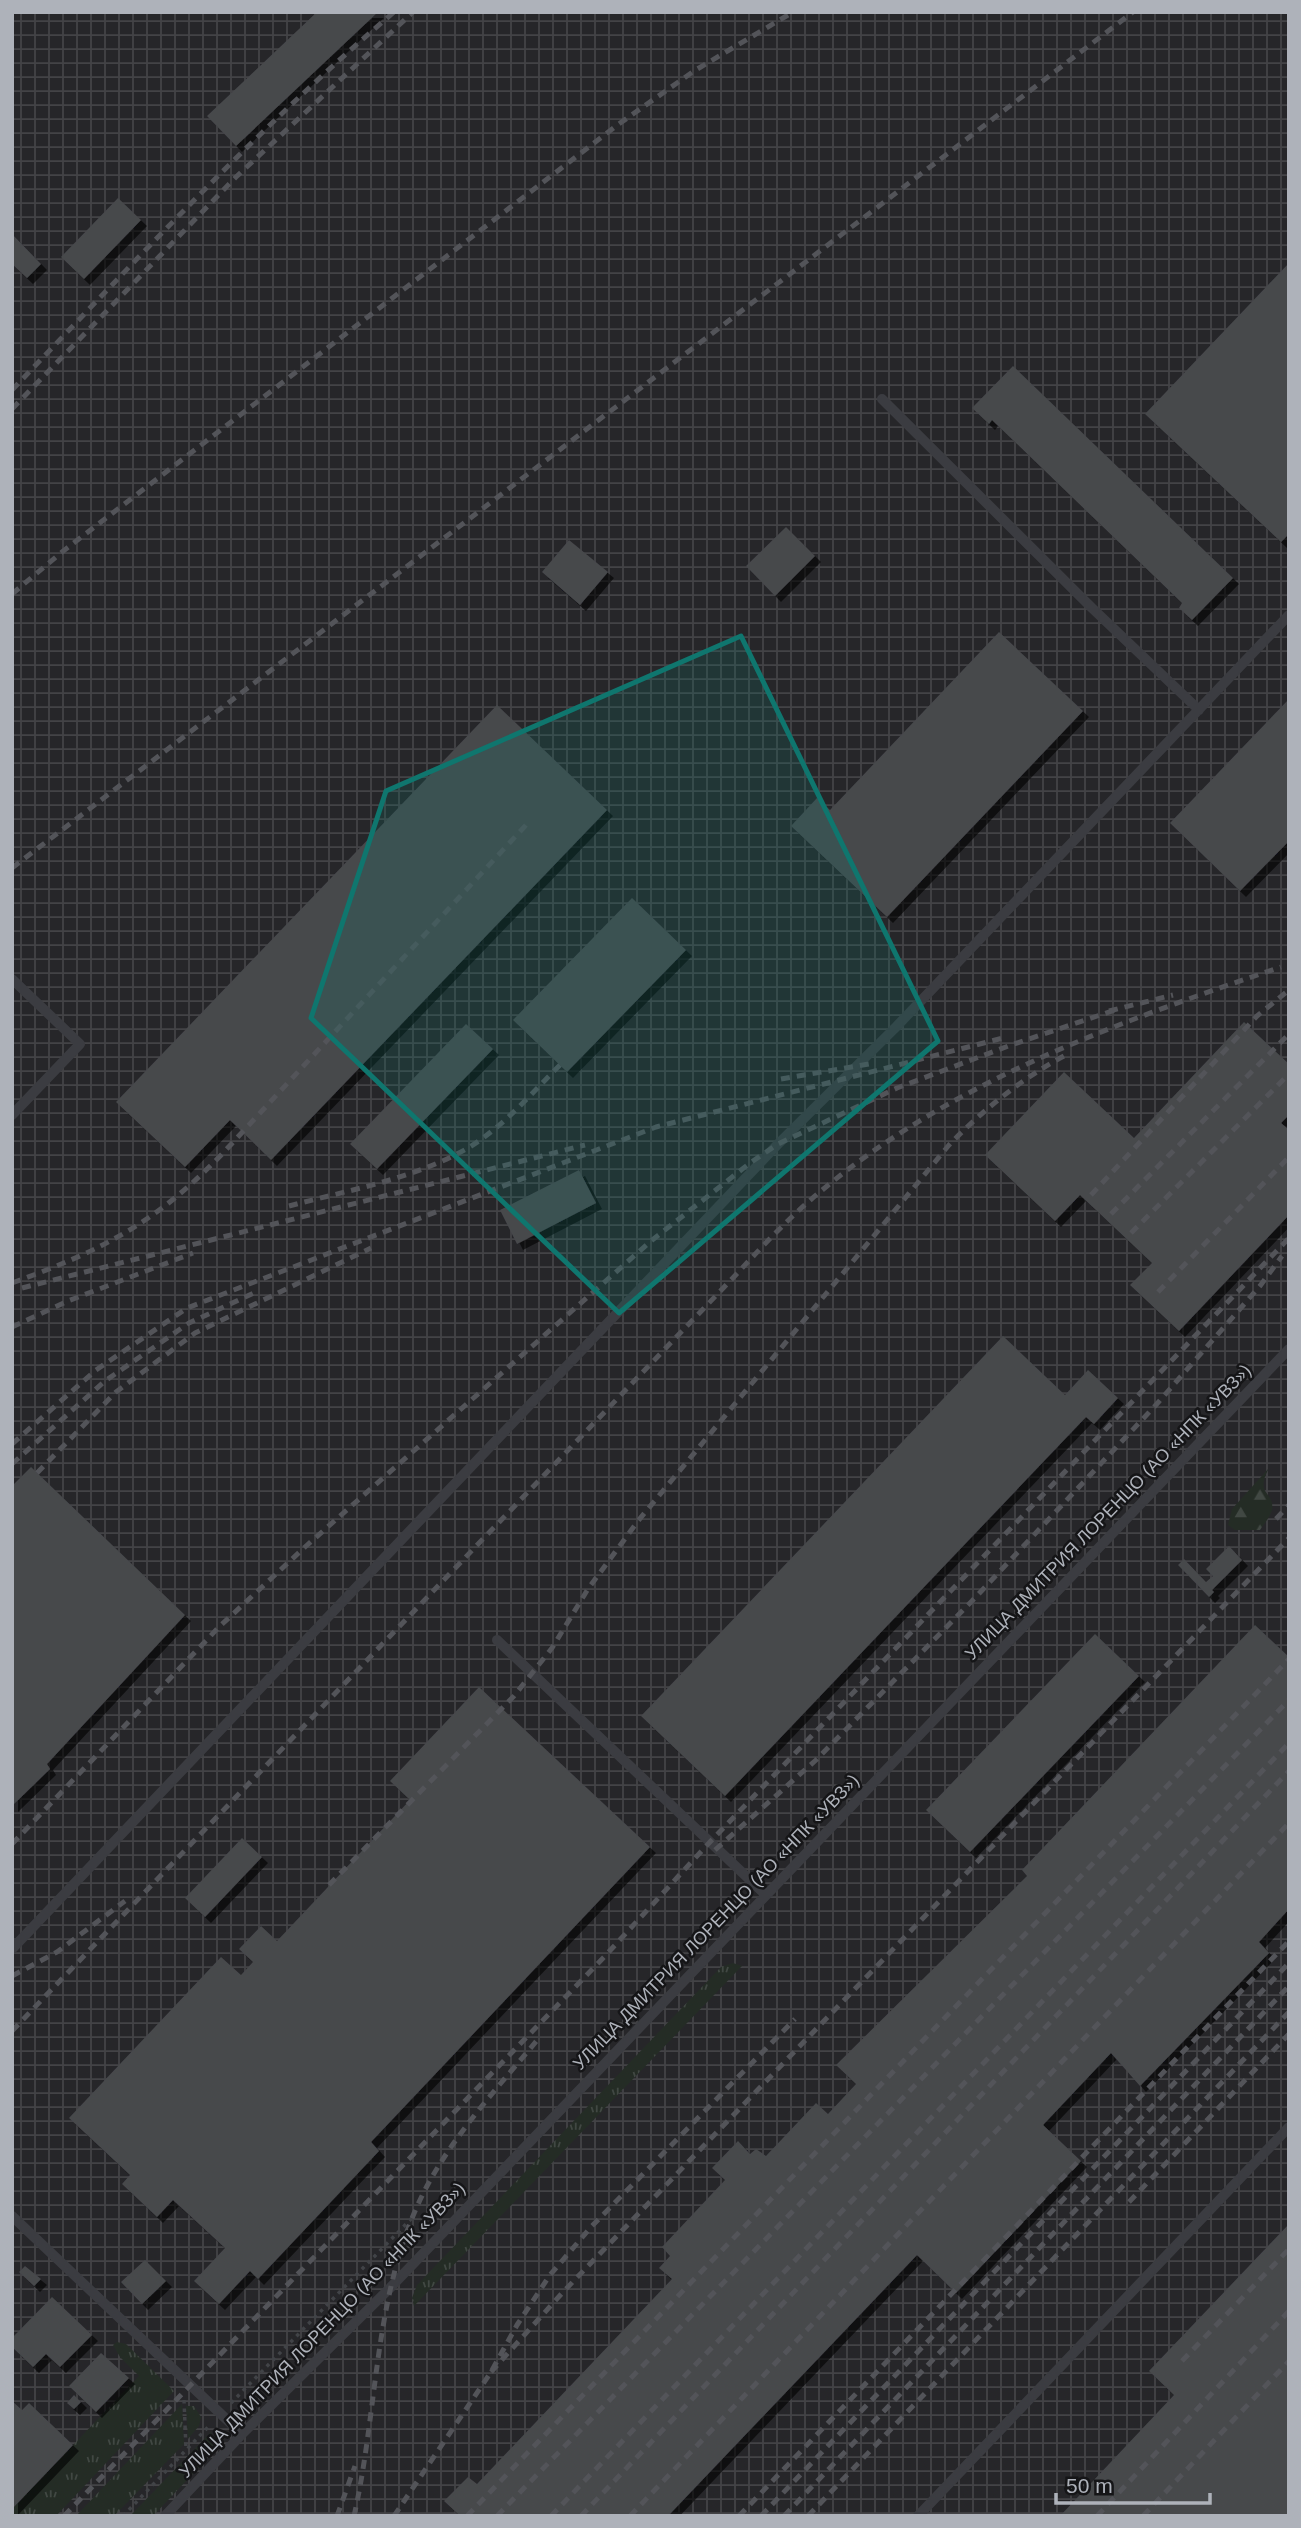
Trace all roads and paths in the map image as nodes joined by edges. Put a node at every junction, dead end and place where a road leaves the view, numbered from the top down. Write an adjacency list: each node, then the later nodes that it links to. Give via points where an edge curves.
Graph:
1 (882, 399): 3 (lane)
2 (1289, 615): 3 (lane)
3 (1199, 710): 9 (lane, via 768,1154)
4 (12, 979): 5 (lane, via 80,1044)
5 (12, 1115)
6 (1289, 1349): 8 (lane, УЛИЦА ДМИТРИЯ ЛОРЕНЦО (АО «НПК «УВЗ»))
7 (497, 1640): 8 (lane)
8 (766, 1895): 15 (lane, УЛИЦА ДМИТРИЯ ЛОРЕНЦО (АО «НПК «УВЗ»), via 390,2288)
9 (12, 1948)
10 (1289, 2127): 19 (lane)
11 (12, 2216): 14 (lane)
12 (413, 2217): 14 (path)
13 (184, 2400): 16 (path)
14 (220, 2413): 15 (lane); 16 (path)
15 (242, 2434): 18 (lane, УЛИЦА ДМИТРИЯ ЛОРЕНЦО (АО «НПК «УВЗ»))
16 (186, 2449): 17 (path)
17 (123, 2516)
18 (165, 2516)
19 (918, 2516)

